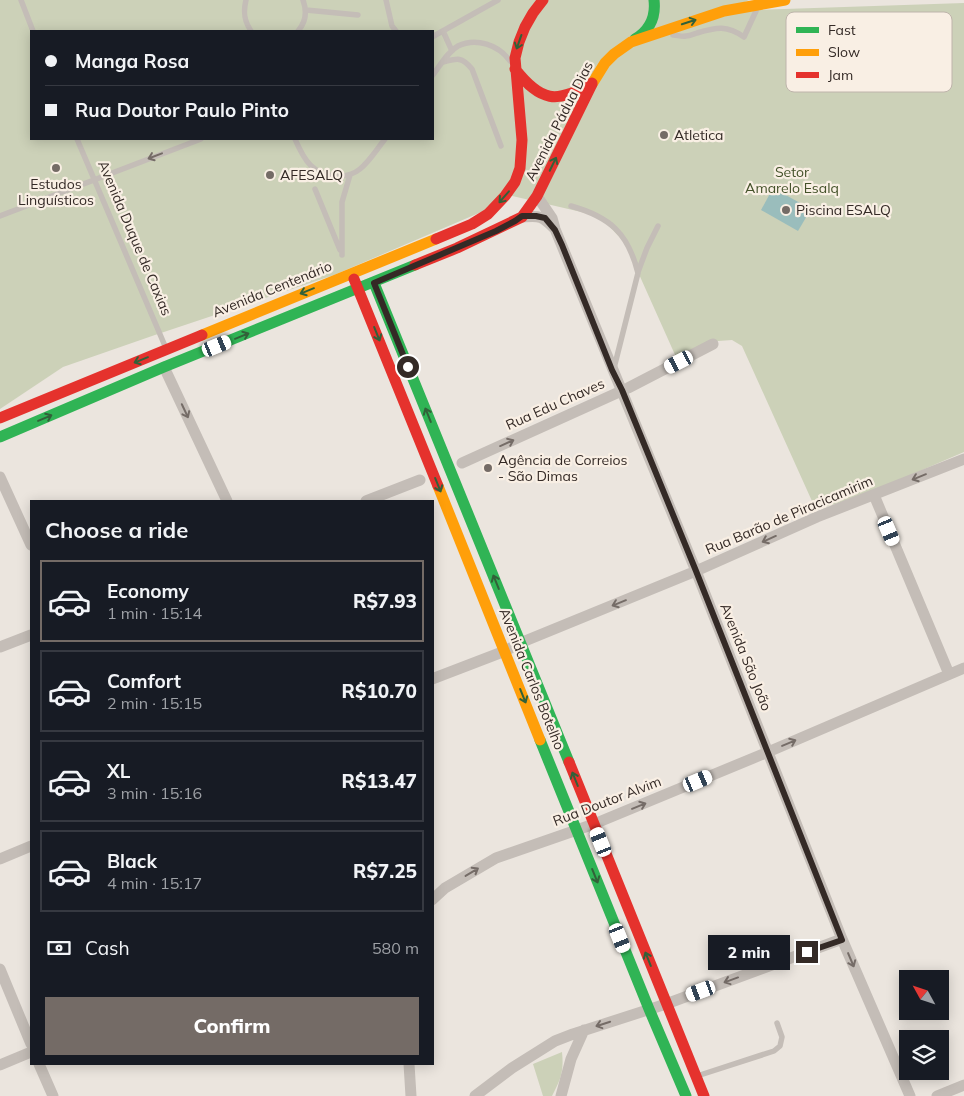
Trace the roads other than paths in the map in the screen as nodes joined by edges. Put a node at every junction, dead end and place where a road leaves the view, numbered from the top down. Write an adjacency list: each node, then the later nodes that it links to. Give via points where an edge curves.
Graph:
1 (21, 0): 14 (lane)
2 (240, 0): 13 (lane)
3 (246, 0): 13 (lane)
4 (303, 0): 11 (lane)
5 (386, 0): 17 (lane)
6 (498, 0): 18 (lane)
7 (543, 0): 24 (main road, Avenida Pádua Dias, one-way to 24, via 522,33)
8 (654, 0): 21 (main road, via 655,15 651,24)
9 (784, 0): 10 (main road, Avenida Pádua Dias)
10 (763, 3): 19 (main road, Avenida Pádua Dias, one-way to 10, via 724,11); 19 (lane, via 744,37 719,27 685,37)
11 (306, 10): 12 (lane); 16 (lane)
12 (358, 15)
13 (245, 21): 15 (lane)
14 (33, 30)
15 (250, 30)
16 (299, 30)
17 (395, 30)
18 (443, 31): 20 (lane); 22 (lane)
19 (658, 32): 21 (main road, Avenida Pádua Dias)
20 (434, 36)
21 (631, 42): 26 (main road, Avenida Pádua Dias, via 605,63)
22 (452, 51): 23 (lane); 24 (lane, via 466,44 486,44 502,52)
23 (443, 62): 25 (lane); 31 (lane, via 459,59 472,70)
24 (515, 68): 26 (main road, via 531,88 548,96 563,97); 32 (main road, Avenida Pádua Dias)
25 (434, 73)
26 (592, 83): 36 (main road, Avenida Pádua Dias, one-way to 26)
27 (77, 140): 34 (lane, Avenida Duque de Caxias)
28 (198, 140): 34 (lane, one-way to 34)
29 (295, 140): 33 (lane, via 301,154 316,170 331,176)
30 (384, 140): 33 (lane, via 365,164)
31 (501, 146)
32 (521, 153): 42 (main road, Avenida Centenário, one-way to 42, via 514,184 488,215)
33 (350, 174): 35 (lane, via 342,202 342,255)
34 (94, 180): 38 (lane); 47 (lane, Avenida Duque de Caxias)
35 (315, 189)
36 (537, 196): 39 (main road, Avenida Pádua Dias); 41 (street, Avenida São João, via 552,218)
37 (570, 206): 43 (lane, via 588,210 619,231 628,243)
38 (0, 216)
39 (522, 216): 41 (street, via 545,218); 44 (main road, Avenida Pádua Dias)
40 (658, 226): 43 (lane)
41 (555, 230): 49 (street, Avenida São João)
42 (352, 273): 45 (main road, Avenida Carlos Botelho); 47 (main road, Avenida Centenário, one-way to 47)
43 (638, 273): 49 (lane)
44 (374, 283): 45 (main road); 63 (main road, Avenida Carlos Botelho, one-way to 44)
45 (358, 289): 48 (main road, one-way to 45); 65 (main road, Avenida Carlos Botelho, one-way to 65)
46 (713, 344): 50 (street, Rua Edu Chaves)
47 (166, 349): 51 (main road, Avenida Centenário, one-way to 51)
48 (164, 367): 52 (main road, one-way to 48); 58 (street, one-way to 58)
49 (612, 370): 50 (street, Avenida São João)
50 (622, 390): 54 (street, Rua Edu Chaves, one-way to 50); 61 (street, Avenida São João)
51 (0, 418)
52 (0, 436)
53 (964, 459): 57 (street, Rua Barão de Piracicamirim, one-way to 57)
54 (462, 463)
55 (0, 477): 60 (street)
56 (420, 480): 59 (street)
57 (874, 495): 61 (street, Rua Barão de Piracicamirim, one-way to 61); 67 (street)
58 (226, 500)
59 (369, 500)
60 (30, 543)
61 (696, 571): 63 (street, Rua Barão de Piracicamirim, one-way to 63); 69 (street, Avenida São João)
62 (30, 634): 64 (street)
63 (520, 643): 65 (street, Rua Barão de Piracicamirim); 70 (main road, Avenida Carlos Botelho, one-way to 63)
64 (0, 647)
65 (505, 651): 68 (street, Rua Barão de Piracicamirim); 71 (main road, Avenida Carlos Botelho, one-way to 71)
66 (964, 668): 67 (street, Rua Doutor Alvim)
67 (949, 674): 69 (street, Rua Doutor Alvim, one-way to 67)
68 (434, 678)
69 (768, 752): 70 (street, Rua Doutor Alvim, one-way to 69); 75 (street, Avenida São João)
70 (594, 824): 71 (street, Rua Doutor Alvim); 77 (main road, Avenida Carlos Botelho, one-way to 70)
71 (577, 830): 74 (street, Rua Doutor Alvim, one-way to 71, via 445,888 496,858); 78 (main road, Avenida Carlos Botelho, one-way to 78)
72 (30, 846): 73 (street)
73 (0, 858)
74 (434, 898)
75 (842, 940): 77 (street, one-way to 77); 94 (street, Avenida São João, one-way to 94)
76 (0, 969): 81 (street)
77 (666, 1004): 78 (street); 86 (main road, Avenida Carlos Botelho)
78 (649, 1009): 80 (street, one-way to 80); 92 (main road, Avenida Carlos Botelho)
79 (777, 1023): 86 (lane, via 782,1037 780,1046 774,1050)
80 (584, 1030): 90 (street, via 555,1041); 91 (street)
81 (30, 1042)
82 (30, 1052): 83 (street)
83 (0, 1065)
84 (40, 1065): 88 (street)
85 (409, 1065): 89 (street)
86 (696, 1077): 93 (main road, Avenida Carlos Botelho)
87 (964, 1085): 95 (street)
88 (53, 1096)
89 (412, 1096)
90 (476, 1096)
91 (561, 1096)
92 (686, 1096)
93 (704, 1096)
94 (910, 1096)
95 (937, 1096)

